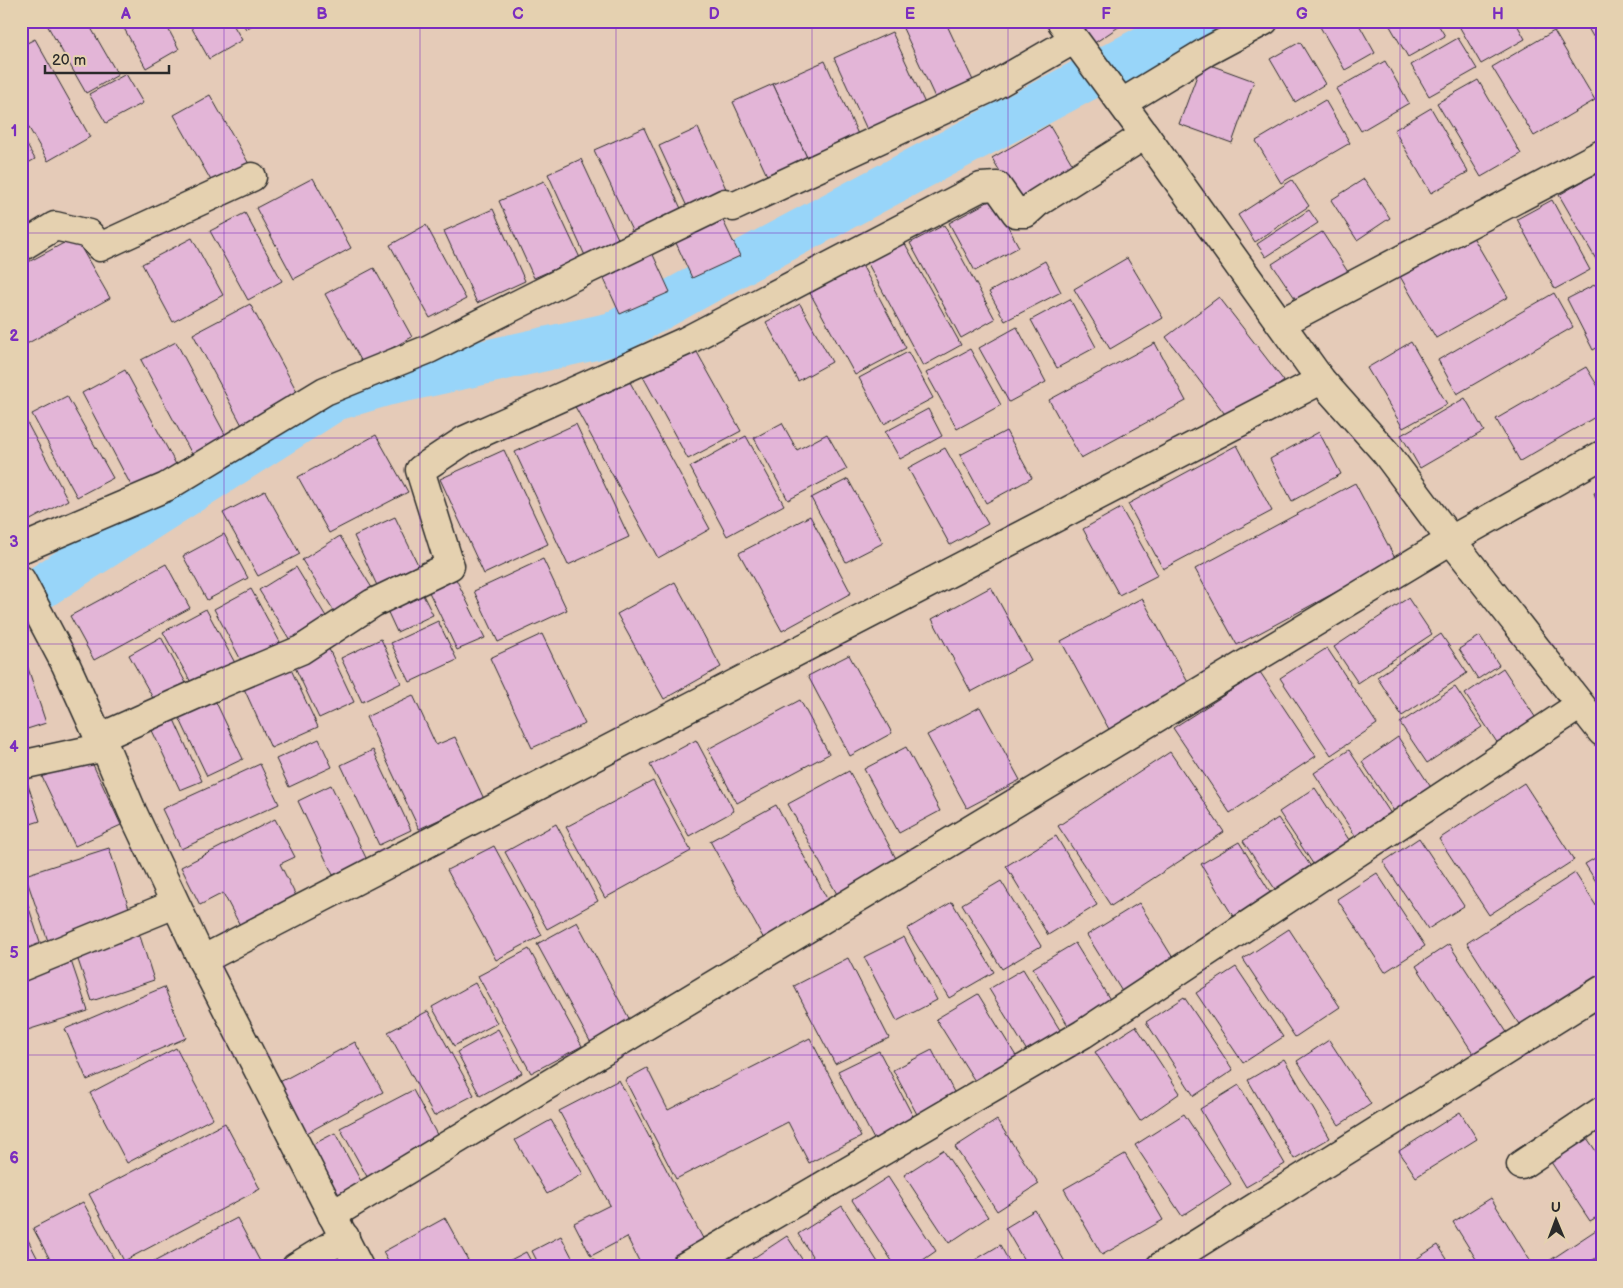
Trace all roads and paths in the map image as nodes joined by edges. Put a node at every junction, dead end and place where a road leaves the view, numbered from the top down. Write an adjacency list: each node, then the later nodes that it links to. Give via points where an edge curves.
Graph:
1 (1264, 21): 3 (street)
2 (1067, 30): 3 (street); 12 (street, via 988,89 733,207 725,203 429,349 325,391 166,487)
3 (1120, 101): 4 (street)
4 (1145, 135): 8 (street); 16 (street, via 1026,213 1016,213 997,186 981,187 686,341 465,440 420,470 450,566 372,603 301,650 213,687)
5 (1602, 154): 8 (street)
6 (252, 178): 7 (street, via 100,247 89,234 55,226)
7 (21, 247)
8 (1281, 323): 9 (street)
9 (1321, 380): 11 (street, via 1386,453); 19 (street)
10 (1602, 455): 11 (street)
11 (1451, 540): 14 (street); 24 (street)
12 (21, 549)
13 (21, 580): 16 (street)
14 (1580, 705): 15 (street); 28 (street, via 1083,1034)
15 (1602, 732)
16 (102, 743): 17 (street); 18 (street)
17 (21, 766)
18 (175, 904): 19 (street); 20 (street)
19 (202, 960): 24 (street)
20 (21, 967)
21 (1602, 990): 29 (street)
22 (1602, 1111): 23 (street)
23 (1521, 1165)
24 (332, 1214): 25 (street)
25 (345, 1238): 26 (street); 27 (street)
26 (296, 1267)
27 (359, 1267)
28 (684, 1267)
29 (1160, 1267)

